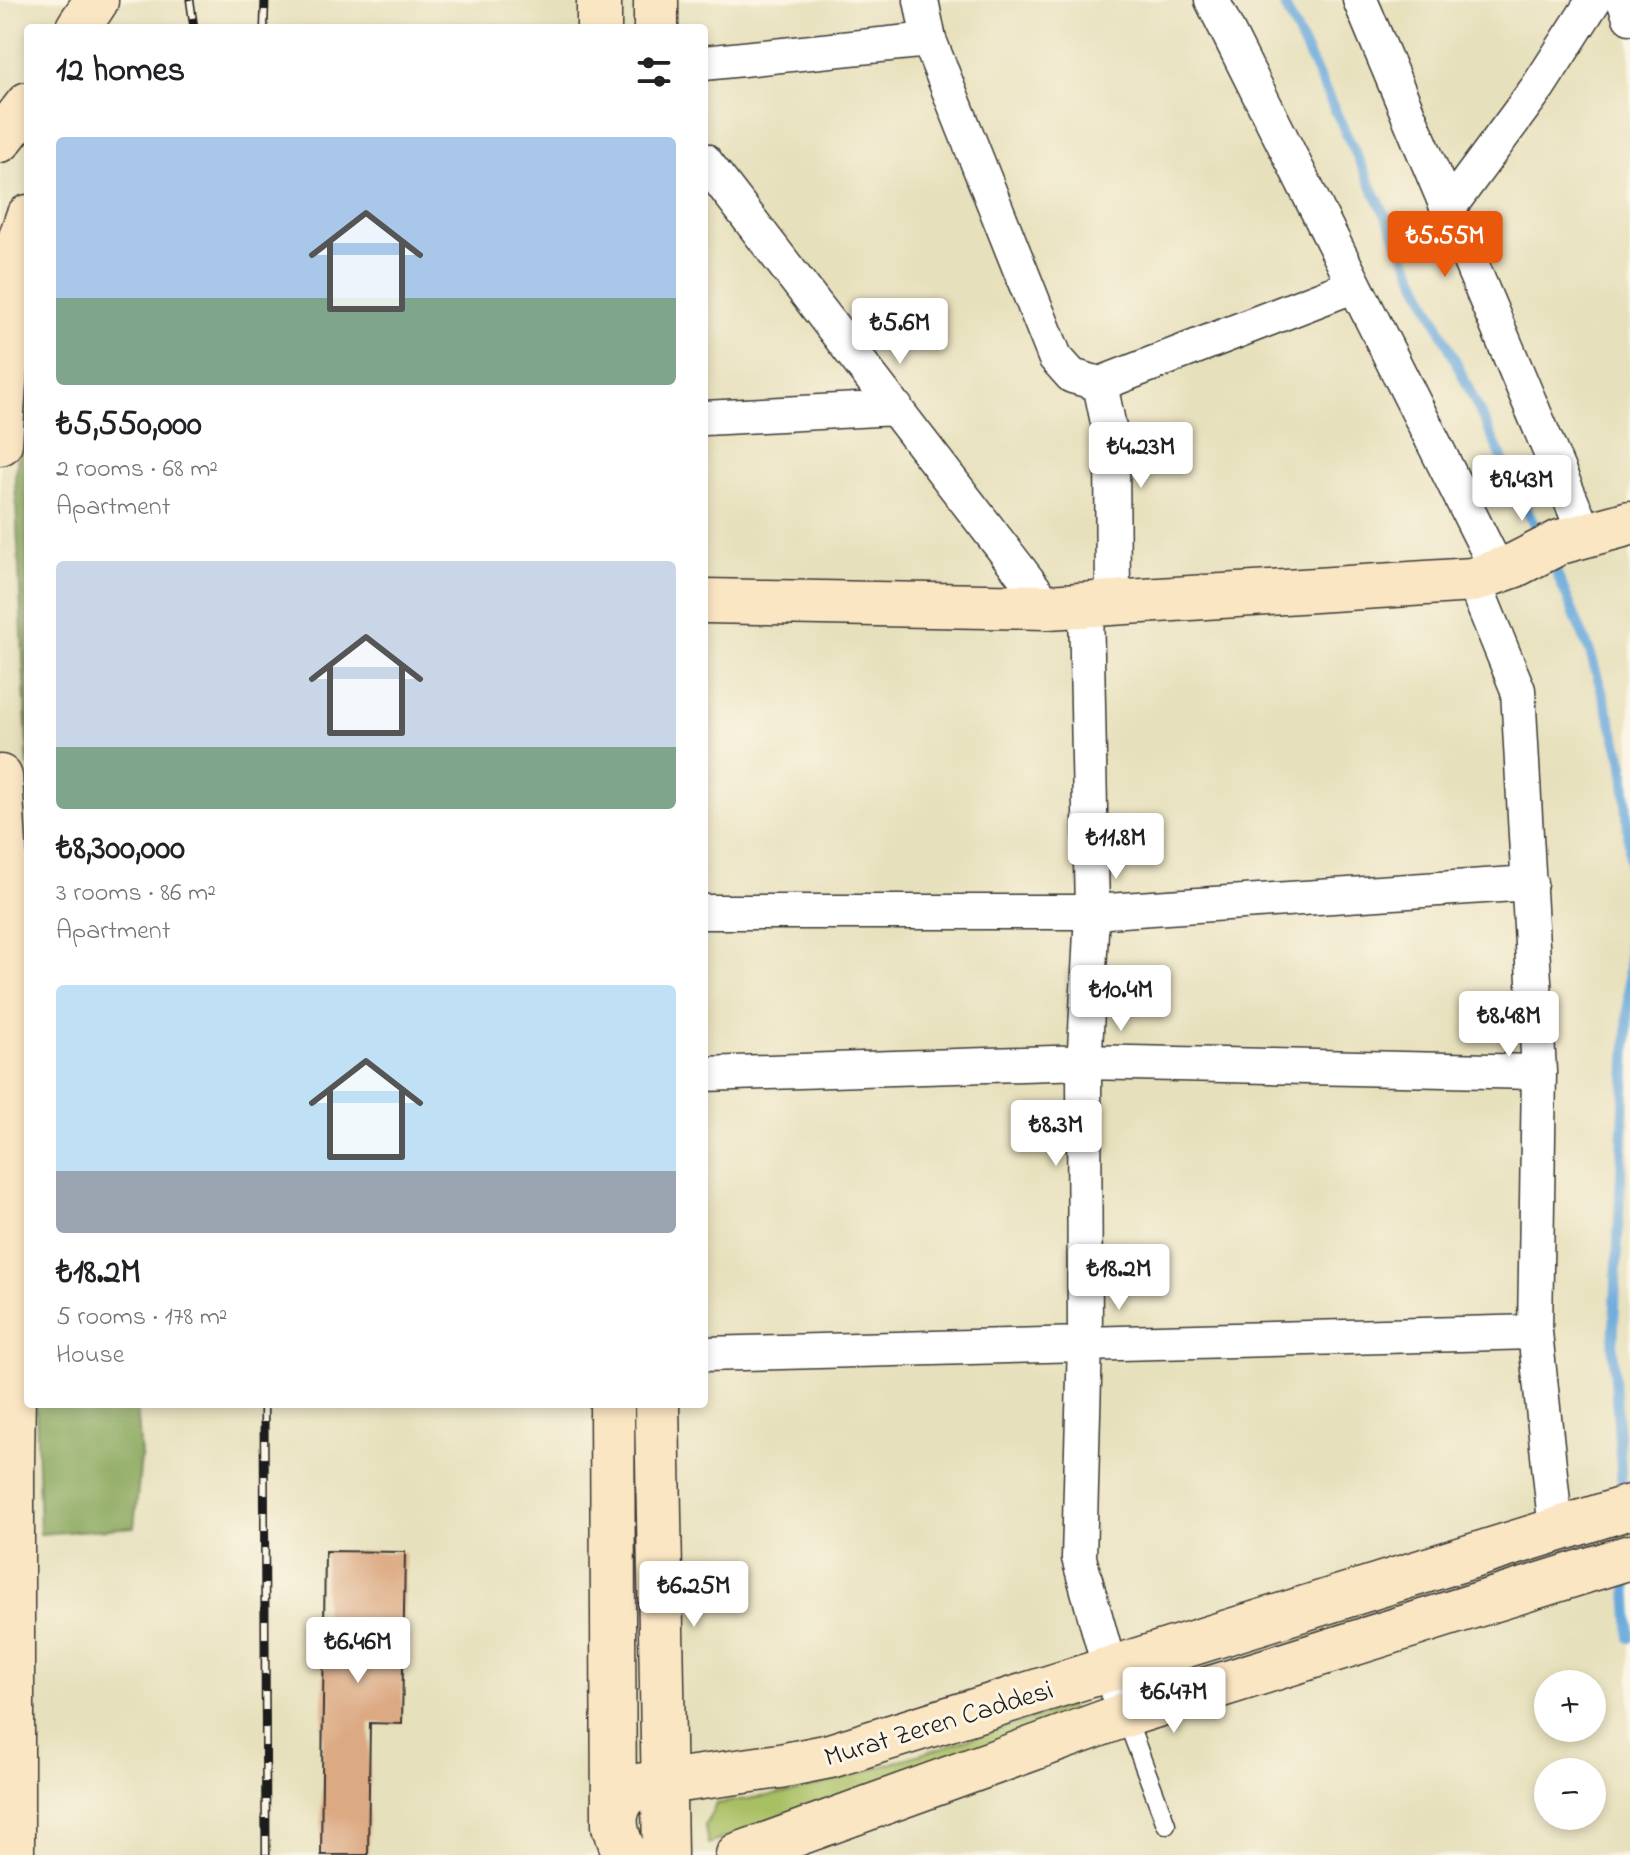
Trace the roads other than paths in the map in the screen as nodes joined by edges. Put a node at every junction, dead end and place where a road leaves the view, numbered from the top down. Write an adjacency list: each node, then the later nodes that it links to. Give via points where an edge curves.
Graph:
1 (599, 0): 9 (main road)
2 (656, 0): 10 (main road)
3 (921, 0): 11 (street)
4 (1212, 0): 21 (street)
5 (1360, 0): 18 (street)
6 (1594, 0): 18 (street, via 1538,87)
7 (1624, 0): 8 (street)
8 (1630, 17)
9 (599, 24)
10 (656, 24)
11 (929, 40): 12 (street); 22 (street, via 1055,357 1072,376)
12 (708, 63)
13 (24, 109): 14 (main road)
14 (0, 140)
15 (708, 165): 23 (street)
16 (0, 200): 17 (main road)
17 (24, 205)
18 (1447, 210): 27 (street)
19 (24, 228): 20 (main road)
20 (14, 255): 25 (main road)
21 (1353, 286): 22 (street); 28 (street)
22 (1100, 384): 30 (street, via 1112,442)
23 (896, 408): 24 (street); 30 (street)
24 (708, 418)
25 (0, 443)
26 (1630, 523): 27 (main road)
27 (1572, 538): 28 (main road)
28 (1495, 572): 30 (main road); 32 (street, via 1518,690)
29 (708, 601): 30 (main road)
30 (1082, 605): 34 (street)
31 (0, 777): 43 (main road, via 17,1074)
32 (1530, 883): 34 (street); 36 (street)
33 (708, 912): 34 (street)
34 (1092, 912): 35 (street)
35 (1085, 1062): 36 (street); 37 (street); 39 (street)
36 (1539, 1072): 38 (street)
37 (708, 1074)
38 (1535, 1332): 39 (street); 45 (street)
39 (1085, 1342): 40 (street); 47 (street, via 1079,1558)
40 (708, 1354)
41 (612, 1408): 51 (main road)
42 (657, 1408): 49 (main road)
43 (6, 1470): 52 (main road)
44 (1630, 1507): 45 (main road, Murat Zeren Caddesi)
45 (1571, 1526): 47 (main road, Murat Zeren Caddesi)
46 (1612, 1562): 48 (main road, Murat Zeren Caddesi)
47 (1110, 1670): 48 (street); 49 (main road, Murat Zeren Caddesi, via 830,1756)
48 (1125, 1715): 50 (lane); 54 (main road, Murat Zeren Caddesi)
49 (662, 1782): 51 (main road, Murat Zeren Caddesi, via 637,1786 620,1802); 53 (main road)
50 (1166, 1824)
51 (618, 1847)
52 (12, 1855)
53 (665, 1855)
54 (738, 1855)

